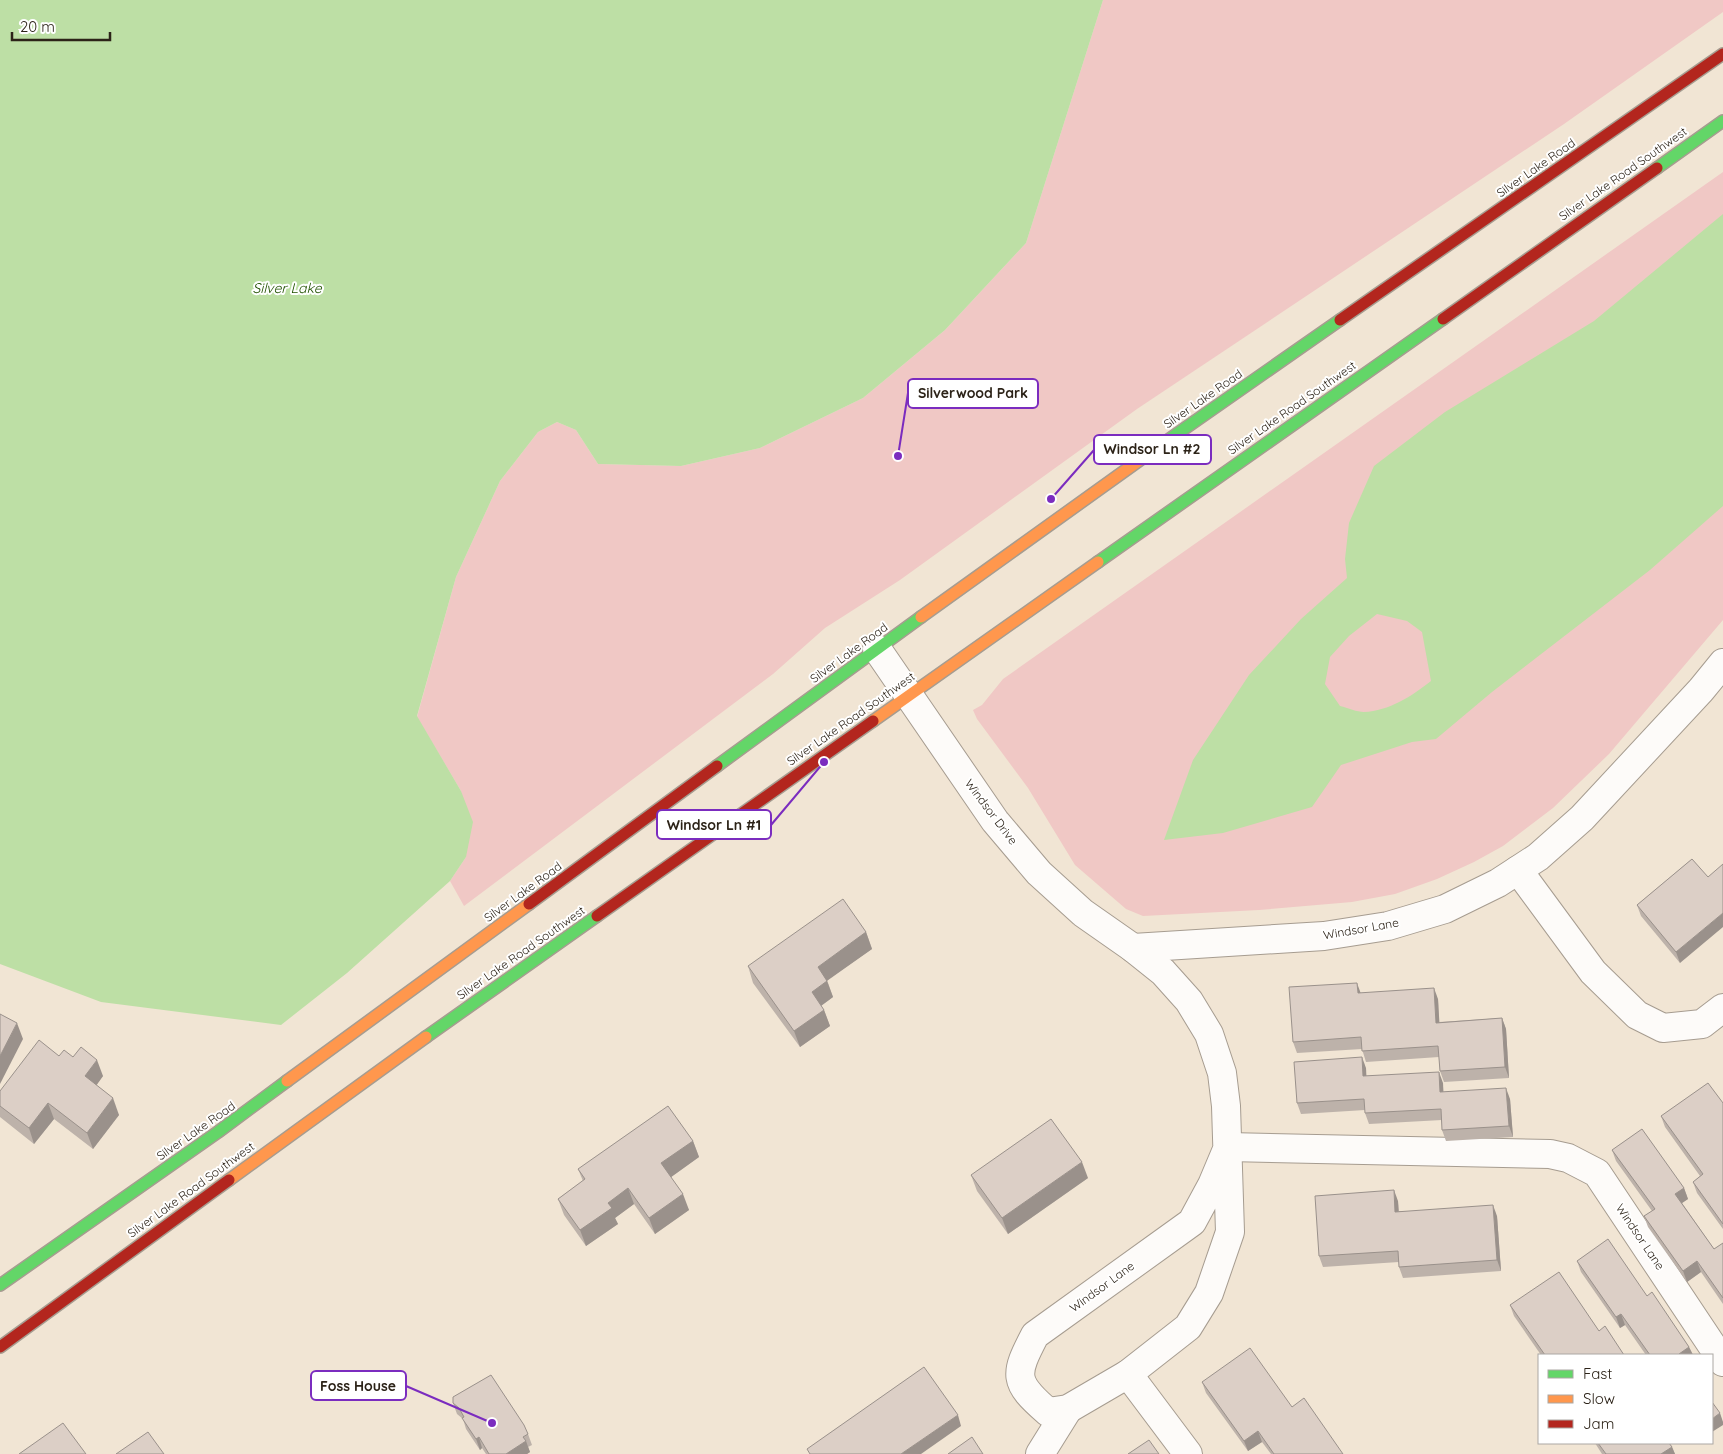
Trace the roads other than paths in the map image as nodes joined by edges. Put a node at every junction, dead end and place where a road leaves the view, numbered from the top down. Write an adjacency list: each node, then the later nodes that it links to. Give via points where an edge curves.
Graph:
1 (1723, 54): 3 (main road, Silver Lake Road, via 1147,455)
2 (1723, 121): 5 (main road, Silver Lake Road Southwest)
3 (877, 649): 5 (street, Windsor Drive); 10 (main road, Silver Lake Road, via 218,1132)
4 (1723, 663): 6 (street, Windsor Lane, via 1582,818 1538,857)
5 (909, 695): 7 (street, Windsor Drive, via 995,821 1039,873 1083,913); 11 (main road, Silver Lake Road Southwest, via 386,1065)
6 (1518, 870): 7 (street, Windsor Lane, via 1445,909 1388,926 1324,936); 8 (street, via 1593,972 1636,1015 1663,1028 1702,1024)
7 (1133, 948): 9 (street, Windsor Lane, via 1163,972 1189,1001 1209,1034 1222,1073)
8 (1723, 1008)
9 (1228, 1147): 12 (street, Windsor Lane, via 1550,1154 1568,1158 1597,1173); 13 (street, Windsor Lane, via 1230,1232 1210,1293 1188,1327); 14 (street, Windsor Lane, via 1192,1222 1035,1335 1021,1361 1020,1382 1048,1412)
10 (0, 1285)
11 (0, 1347)
12 (1723, 1362)
13 (1128, 1374): 14 (street, Windsor Lane); 16 (street)
14 (1068, 1410): 15 (street, Windsor Lane)
15 (1040, 1454)
16 (1188, 1454)

